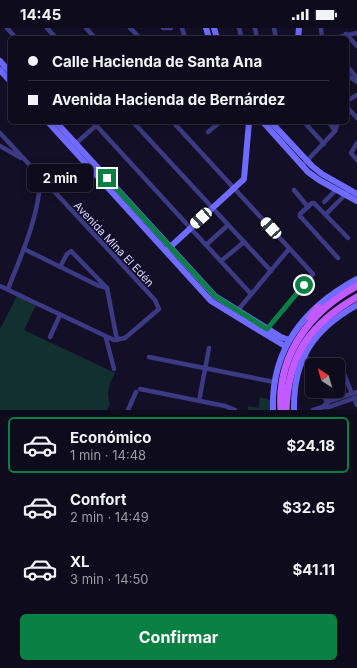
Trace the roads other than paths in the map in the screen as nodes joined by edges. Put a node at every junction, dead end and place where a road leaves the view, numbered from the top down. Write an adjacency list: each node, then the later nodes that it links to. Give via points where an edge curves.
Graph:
1 (7, 28): 9 (street)
2 (47, 28): 10 (street)
3 (86, 28): 11 (street)
4 (130, 28): 12 (street)
5 (163, 28): 6 (street)
6 (171, 28)
7 (357, 33): 8 (street)
8 (346, 34): 13 (street)
9 (14, 36)
10 (54, 36)
11 (93, 36)
12 (138, 36)
13 (340, 36)
14 (349, 37): 15 (street)
15 (357, 46)
16 (0, 61): 19 (street)
17 (349, 68): 20 (street)
18 (0, 70): 21 (street)
19 (8, 70)
20 (357, 78)
21 (8, 79)
22 (349, 109): 23 (street)
23 (357, 118)
24 (50, 124): 42 (street)
25 (58, 124): 42 (street)
26 (96, 124): 42 (street)
27 (98, 124): 58 (street)
28 (135, 124): 55 (street)
29 (175, 124): 48 (street)
30 (218, 124): 38 (street)
31 (249, 124): 48 (street, via 246,174)
32 (265, 124): 46 (street)
33 (273, 124): 46 (street)
34 (306, 124): 41 (street)
35 (330, 124): 37 (street)
36 (337, 124): 37 (street)
37 (335, 131): 41 (street)
38 (208, 132)
39 (0, 133): 44 (street, Avenida Mina El Edén)
40 (357, 143): 45 (street, via 351,153)
41 (324, 144): 46 (street)
42 (74, 145): 63 (street)
43 (0, 146): 44 (street)
44 (24, 160): 47 (street, Avenida Mina El Edén)
45 (357, 160)
46 (304, 164): 50 (street, via 319,180); 51 (street)
47 (40, 178): 62 (street, via 39,196); 84 (street, Avenida Mina El Edén, via 157,304 158,309 155,313 125,338)
48 (234, 188): 55 (street); 64 (street)
49 (294, 190): 54 (street)
50 (336, 190): 51 (street); 53 (street)
51 (353, 192): 52 (street); 56 (street)
52 (357, 201)
53 (324, 202)
54 (308, 207): 56 (street, via 314,204); 65 (street, via 300,216)
55 (212, 208): 57 (street); 58 (street)
56 (326, 214): 59 (street)
57 (228, 225): 60 (street); 61 (street)
58 (190, 228): 61 (street); 63 (street)
59 (348, 238)
60 (244, 242): 66 (street); 68 (street)
61 (206, 245): 66 (street)
62 (24, 249): 67 (street); 73 (street)
63 (167, 249): 78 (street, via 215,296); 86 (street, via 211,301)
64 (289, 249): 68 (street); 80 (street, via 313,274)
65 (338, 258)
66 (221, 262): 74 (street)
67 (60, 267): 72 (street); 72 (street, via 71,251)
68 (271, 271): 74 (street)
69 (357, 279): 77 (street, via 342,287)
70 (0, 286): 73 (street)
71 (357, 286): 81 (main road, via 339,296)
72 (107, 288): 84 (street)
73 (8, 289): 79 (street)
74 (251, 294): 78 (street)
75 (357, 297): 103 (main road, via 327,317 303,344 290,377)
76 (357, 305): 88 (street, via 327,324)
77 (318, 307): 81 (main road); 85 (street)
78 (238, 310): 80 (street)
79 (60, 315): 82 (street); 83 (street)
80 (267, 329): 85 (street)
81 (303, 331): 102 (main road, via 285,367 280,397)
82 (50, 337)
83 (106, 338): 84 (street); 91 (street)
84 (115, 340)
85 (288, 340): 86 (street)
86 (285, 346): 94 (street)
87 (209, 348): 92 (street)
88 (304, 353): 90 (street); 104 (street, via 295,386)
89 (149, 357): 92 (street)
90 (306, 358)
91 (114, 369)
92 (205, 369): 94 (street); 96 (street)
93 (345, 375): 95 (street)
94 (274, 382): 101 (street)
95 (355, 395): 97 (street); 98 (street)
96 (199, 401): 99 (street, via 138,391); 100 (street)
97 (357, 405)
98 (329, 407): 105 (street)
99 (128, 410)
100 (234, 410)
101 (273, 410)
102 (281, 410)
103 (286, 410)
104 (294, 410)
105 (313, 410)

